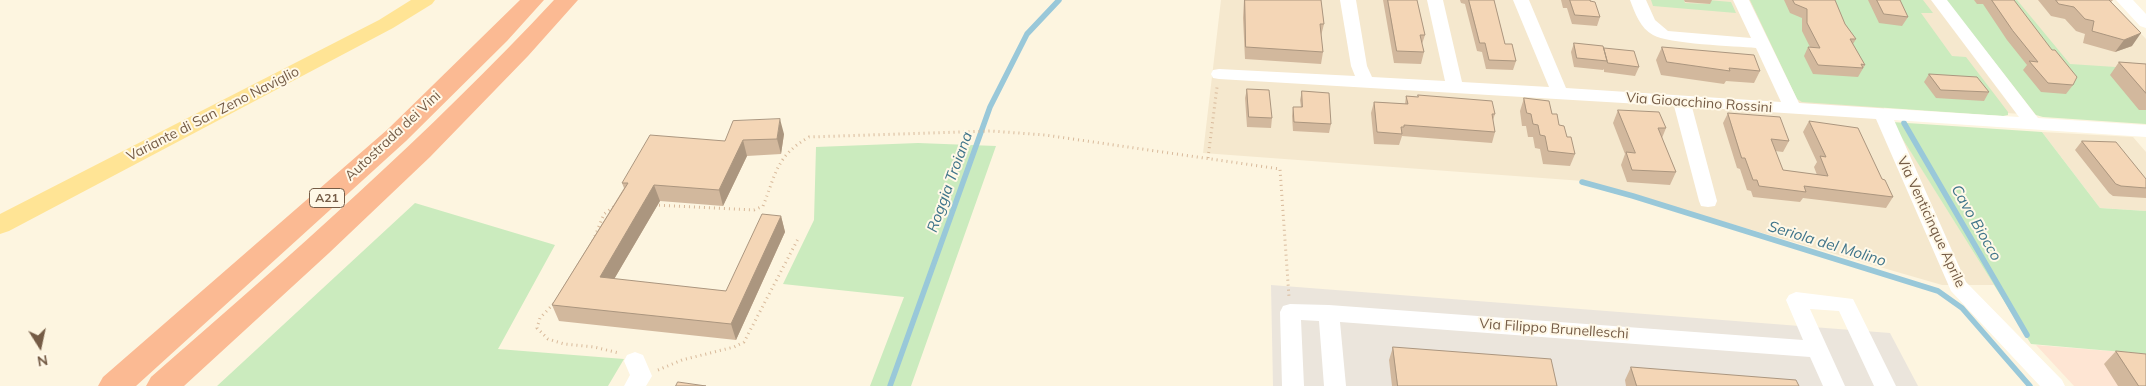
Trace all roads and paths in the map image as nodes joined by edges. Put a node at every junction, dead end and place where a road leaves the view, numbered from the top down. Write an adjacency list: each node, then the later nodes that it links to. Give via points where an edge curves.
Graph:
1 (425, 0): 26 (main road, Variante di San Zeno Naviglio, via 386,24)
2 (533, 0): 34 (highway, Autostrada dei Vini / A21, via 397,135)
3 (567, 0): 35 (highway, Autostrada dei Vini / A21, via 431,140)
4 (1348, 0): 14 (street, via 1359,66)
5 (1435, 0): 15 (street)
6 (1521, 0): 16 (street)
7 (1638, 0): 12 (street, via 1648,25 1664,35)
8 (1741, 0): 12 (street)
9 (1939, 0): 20 (street)
10 (2124, 0): 11 (street)
11 (2146, 23)
12 (1762, 44): 18 (street)
13 (1219, 74): 14 (street, Via Gioacchino Rossini); 22 (path)
14 (1365, 82): 15 (street, Via Gioacchino Rossini)
15 (1455, 87): 16 (street, Via Gioacchino Rossini)
16 (1560, 94): 17 (street, Via Gioacchino Rossini)
17 (1682, 102): 18 (street, Via Gioacchino Rossini); 23 (street)
18 (1793, 108): 19 (street, Via Gioacchino Rossini)
19 (1883, 115): 20 (street, Via Gioacchino Rossini); 40 (street, Via Venticinque Aprile, via 1958,286)
20 (2033, 124): 21 (street, Via Gioacchino Rossini)
21 (2146, 131)
22 (1208, 158): 25 (path, via 989,130 809,137 786,151 763,206 754,210); 30 (path, via 1280,169)
23 (1708, 201)
24 (626, 204): 28 (path, via 617,205 604,214)
25 (645, 204)
26 (0, 224)
27 (799, 238): 33 (path, via 744,342 734,348)
28 (592, 244)
29 (564, 293): 33 (path, via 549,306 537,328 548,339 564,344 625,354)
30 (1290, 312): 31 (street, Via Filippo Brunelleschi); 36 (street)
31 (1329, 313): 32 (street, Via Filippo Brunelleschi); 37 (street)
32 (1817, 349): 38 (street); 39 (street, via 1796,300 1846,304)
33 (637, 374)
34 (114, 386)
35 (162, 386)
36 (1293, 386)
37 (1335, 386)
38 (1834, 386)
39 (1884, 386)
40 (2054, 386)

